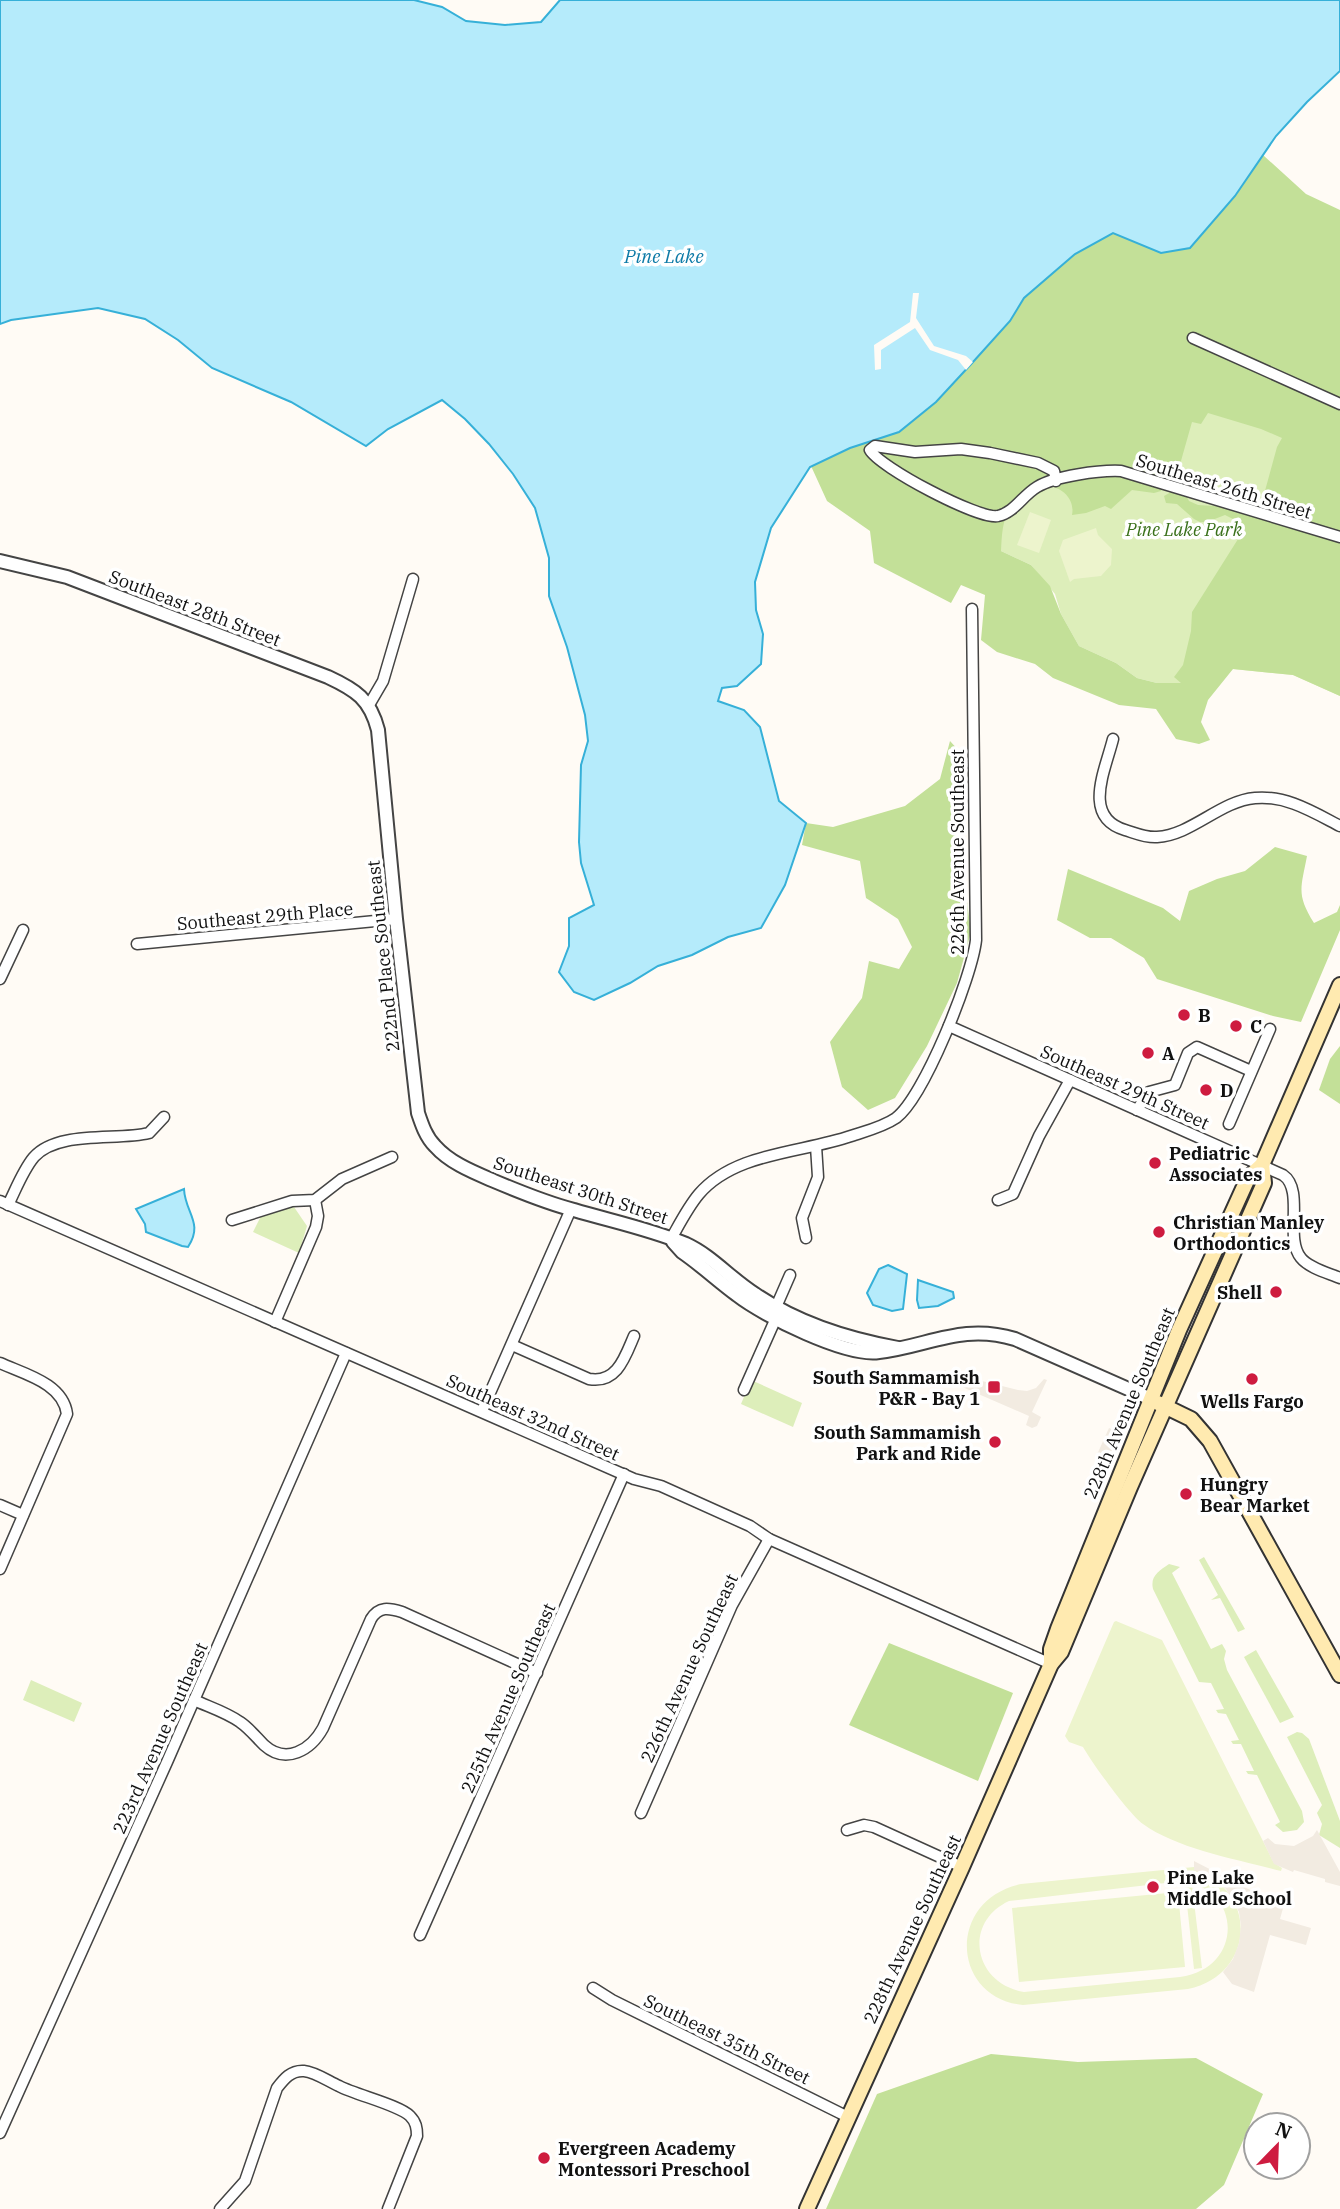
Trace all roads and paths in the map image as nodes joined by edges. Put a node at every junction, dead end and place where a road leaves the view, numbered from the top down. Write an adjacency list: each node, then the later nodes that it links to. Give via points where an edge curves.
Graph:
1 (1193, 338): 2 (street)
2 (1340, 404)
3 (1056, 481): 3 (street, Southeast 26th Street, via 1054,471 1038,463 990,453 961,449 915,452 875,446 870,450 878,460 925,488 982,515 1011,510 1037,487); 4 (street, Southeast 26th Street, via 1104,470 1121,471)
4 (1340, 537)
5 (0, 561): 8 (street, Southeast 28th Street, via 67,578 328,677 352,689)
6 (413, 579): 8 (street, via 383,681)
7 (972, 609): 16 (street, 226th Avenue Southeast, via 976,940 968,977)
8 (369, 705): 11 (street, 222nd Place Southeast, via 378,730)
9 (1113, 739): 10 (street, via 1100,810 1120,829 1158,837 1241,801 1263,797 1287,801)
10 (1340, 826)
11 (396, 919): 13 (street, Southeast 29th Place); 26 (street, 222nd Place Southeast, via 418,1113 427,1136 444,1155)
12 (23, 930): 14 (street)
13 (137, 944)
14 (0, 979)
15 (1340, 985): 25 (main road, 228th Avenue Southeast)
16 (948, 1026): 19 (street, Southeast 29th Street); 23 (street, 226th Avenue Southeast, via 912,1098 896,1118)
17 (1270, 1029): 18 (street)
18 (1251, 1071): 20 (street, via 1197,1048 1188,1053 1175,1085 1150,1092); 22 (street)
19 (1070, 1080): 20 (street, Southeast 29th Street); 28 (street, via 1013,1194)
20 (1137, 1110): 25 (street, Southeast 29th Street)
21 (164, 1117): 29 (street, via 149,1133 76,1139 44,1149)
22 (1229, 1124)
23 (816, 1146): 32 (street, via 818,1177 802,1218); 33 (street, via 740,1165 716,1180 687,1210)
24 (392, 1157): 27 (street, via 342,1179)
25 (1262, 1166): 35 (street, Southeast 29th Street, via 1291,1184 1301,1259); 43 (main road, 228th Avenue Southeast, via 1248,1178); 44 (main road, 228th Avenue Southeast, via 1264,1183)
26 (480, 1175): 30 (street, Southeast 30th Street)
27 (315, 1200): 31 (street, via 292,1201); 37 (street, via 316,1227)
28 (998, 1200)
29 (4, 1203): 37 (street, Southeast 32nd Street)
30 (571, 1209): 33 (street, Southeast 30th Street); 39 (street)
31 (232, 1220)
32 (806, 1238)
33 (671, 1239): 36 (street, via 736,1295)
34 (790, 1275): 36 (street)
35 (1340, 1278)
36 (776, 1312): 42 (street); 43 (street, via 830,1342 862,1353 968,1333 998,1334)
37 (275, 1322): 40 (street, Southeast 32nd Street)
38 (634, 1336): 39 (street, via 618,1369 598,1380)
39 (512, 1345): 45 (street)
40 (345, 1353): 45 (street, Southeast 32nd Street); 54 (street, 223rd Avenue Southeast)
41 (0, 1363): 48 (street, via 59,1394 67,1414)
42 (744, 1390)
43 (1151, 1399): 44 (main road); 51 (main road, 228th Avenue Southeast, via 1058,1629)
44 (1165, 1406): 51 (main road, 228th Avenue Southeast, via 1061,1651); 53 (main road, via 1191,1419 1210,1441)
45 (482, 1411): 46 (street, Southeast 32nd Street)
46 (624, 1474): 49 (street, Southeast 32nd Street, via 661,1486); 52 (street, 225th Avenue Southeast)
47 (0, 1505): 48 (street)
48 (23, 1515): 50 (street)
49 (769, 1539): 51 (street, Southeast 32nd Street); 55 (street, 226th Avenue Southeast, via 717,1637)
50 (0, 1569)
51 (1051, 1664): 57 (main road, 228th Avenue Southeast)
52 (537, 1673): 54 (street, via 386,1608 371,1619 319,1735 313,1744 294,1754 272,1750 236,1719); 58 (street, 225th Avenue Southeast)
53 (1340, 1675)
54 (194, 1700): 61 (street, 223rd Avenue Southeast)
55 (641, 1813)
56 (846, 1830): 57 (street, via 874,1827)
57 (962, 1867): 60 (main road, 228th Avenue Southeast)
58 (420, 1935)
59 (593, 1988): 60 (street, Southeast 35th Street)
60 (848, 2117): 64 (main road, 228th Avenue Southeast)
61 (0, 2133)
62 (220, 2209): 63 (street, via 245,2181 278,2088 294,2072 306,2071 408,2113 417,2126 413,2151)
63 (388, 2209)
64 (807, 2209)

